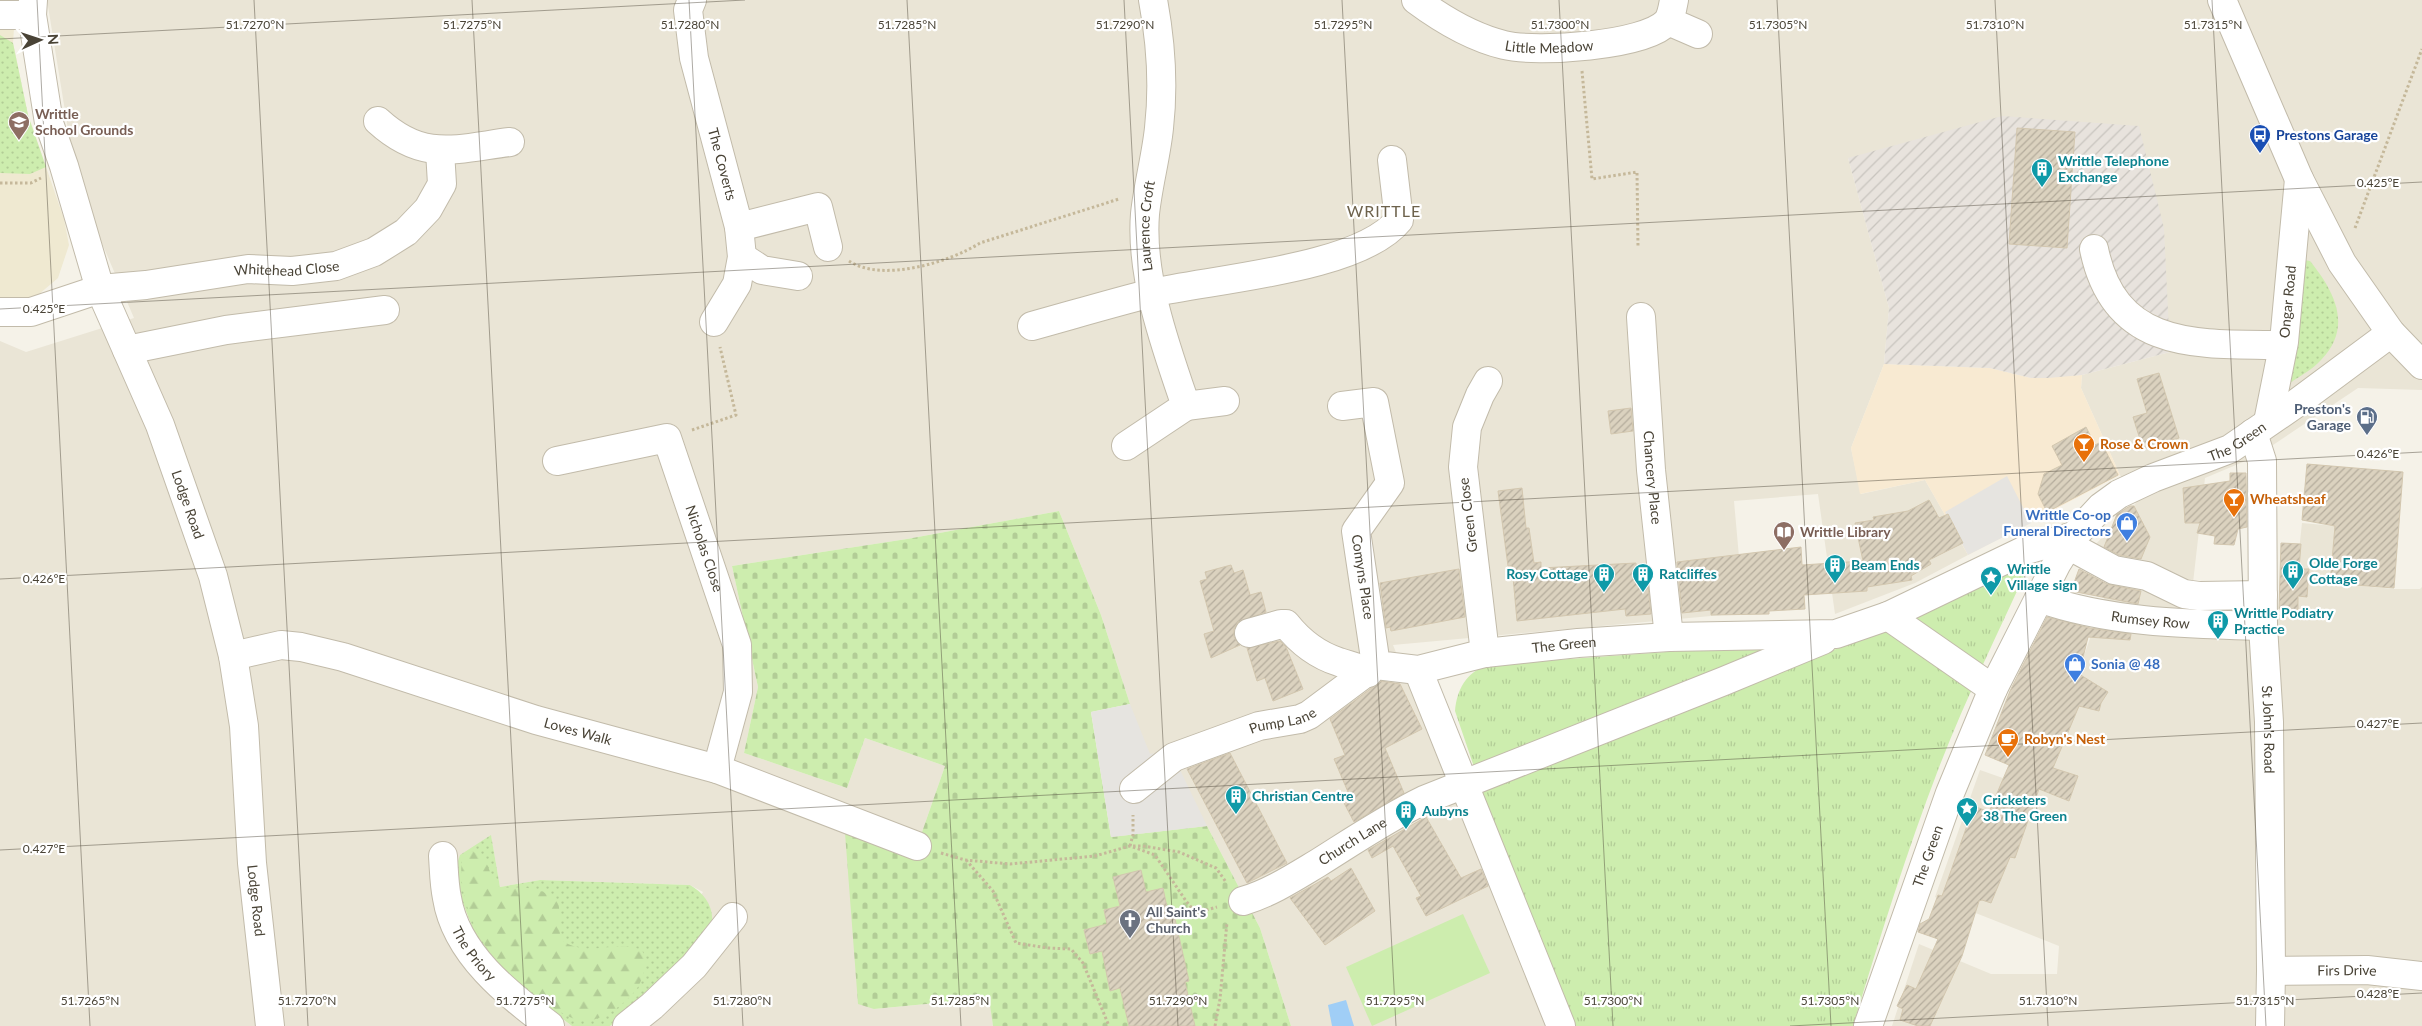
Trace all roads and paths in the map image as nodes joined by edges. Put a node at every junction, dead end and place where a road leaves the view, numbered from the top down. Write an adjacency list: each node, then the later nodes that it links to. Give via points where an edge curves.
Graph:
1 (692, 0): 19 (street, The Coverts, via 688,10 694,58)
2 (1153, 0): 18 (street, Laurence Croft, via 1163,80)
3 (1416, 0): 9 (street, Little Meadow, via 1443,20 1472,35 1503,45 1533,49)
4 (2222, 0): 16 (street, Ongar Road)
5 (32, 7): 7 (street); 15 (street, Lodge Road, via 49,124)
6 (1671, 10): 8 (street); 9 (street, Little Meadow, via 1655,31 1636,38)
7 (0, 15)
8 (1698, 34)
9 (1579, 46): 21 (path, via 1592,179 1637,172)
10 (2422, 49): 24 (path)
11 (378, 121): 13 (street, via 393,134 416,145)
12 (510, 142): 13 (street)
13 (440, 151): 26 (street, Whitehead Close, via 442,184 428,209 406,232 374,252 336,266 292,272 248,270)
14 (1392, 160): 27 (street, via 1399,220 1391,231 1346,252 1292,268)
15 (64, 166): 17 (path, via 30,183); 26 (street, Lodge Road)
16 (2299, 179): 24 (street, Ongar Road); 34 (street, Ongar Road)
17 (0, 183)
18 (1149, 190): 20 (path, via 980,243 962,254 907,270 872,270 853,264); 27 (street, Laurence Croft, via 1145,215 1146,254)
19 (740, 227): 20 (street, via 818,207); 23 (street, The Coverts)
20 (828, 247)
21 (1638, 247)
22 (2094, 249): 34 (street, via 2097,267 2115,302 2155,331 2169,338 2197,344)
23 (742, 256): 25 (street, via 762,270); 31 (street, The Coverts, via 737,284)
24 (2342, 263): 33 (street, Ongar Road)
25 (798, 276)
26 (100, 289): 29 (street, Whitehead Close, via 31,312); 35 (street, Lodge Road)
27 (1153, 293): 32 (street); 39 (street, Laurence Croft, via 1164,342)
28 (385, 310): 35 (street, via 226,330)
29 (0, 312)
30 (1640, 317): 52 (street, Chancery Place, via 1651,470)
31 (714, 322): 42 (path, via 736,415)
32 (1032, 326)
33 (2391, 332): 36 (street, Ongar Road); 41 (street, The Green)
34 (2283, 346): 41 (street, Ongar Road)
35 (127, 350): 54 (street, Lodge Road, via 160,425 213,576)
36 (2422, 365)
37 (1488, 382): 53 (street, Green Close, via 1467,427 1462,466)
38 (1226, 401): 39 (street)
39 (1186, 406): 43 (street)
40 (1342, 406): 55 (street, Comyns Place, via 1374,402 1390,483 1356,531)
41 (2260, 428): 45 (street, The Green, via 2230,449 2119,494 2101,507); 46 (street, St John's Road)
42 (667, 438): 44 (street); 58 (street, Nicholas Close, via 737,645 738,692)
43 (1126, 446)
44 (557, 460)
45 (2071, 540): 46 (street, via 2114,570 2147,576 2184,594); 47 (street, The Green); 48 (street, The Green, via 2024,551)
46 (2262, 595): 49 (street, St John's Road)
47 (2039, 598): 49 (street, Rumsey Row, via 2063,607 2147,620); 57 (street, The Green)
48 (1888, 616): 51 (street, The Green); 57 (street)
49 (2263, 626): 67 (street, St John's Road, via 2269,722)
50 (1248, 633): 55 (street, via 1286,624 1316,653 1341,663)
51 (1836, 634): 52 (street, The Green); 59 (street, The Green)
52 (1669, 637): 53 (street, The Green)
53 (1485, 653): 56 (street, The Green)
54 (233, 656): 58 (street, Loves Walk, via 281,645 301,647 343,657 536,720); 71 (street, Lodge Road, via 244,726 252,863)
55 (1372, 668): 56 (street); 60 (street, Pump Lane, via 1309,715 1259,726 1178,755)
56 (1418, 670): 59 (street)
57 (1993, 690): 75 (street, The Green, via 1950,792)
58 (716, 769): 61 (street, Loves Walk)
59 (1465, 786): 65 (street, Church Lane, via 1396,814 1285,883 1261,896); 74 (street)
60 (1134, 789)
61 (917, 846): 64 (path)
62 (1130, 846): 64 (path, via 1095,856 1052,862 1010,864); 65 (path, via 1179,852 1216,868); 65 (path, via 1155,855 1196,913)
63 (444, 856): 70 (street, The Priory, via 447,899 467,947 505,991)
64 (965, 860): 72 (path, via 993,891 1016,942 1071,949 1083,963)
65 (1237, 902): 73 (path, via 1224,932)
66 (733, 917): 69 (street, via 694,966)
67 (2271, 971): 68 (street, Firs Drive, via 2367,970); 76 (street, St John's Road)
68 (2422, 976)
69 (632, 1024)
70 (547, 1025)
71 (270, 1026)
72 (1109, 1026)
73 (1215, 1026)
74 (1561, 1026)
75 (1868, 1026)
76 (2270, 1026)

